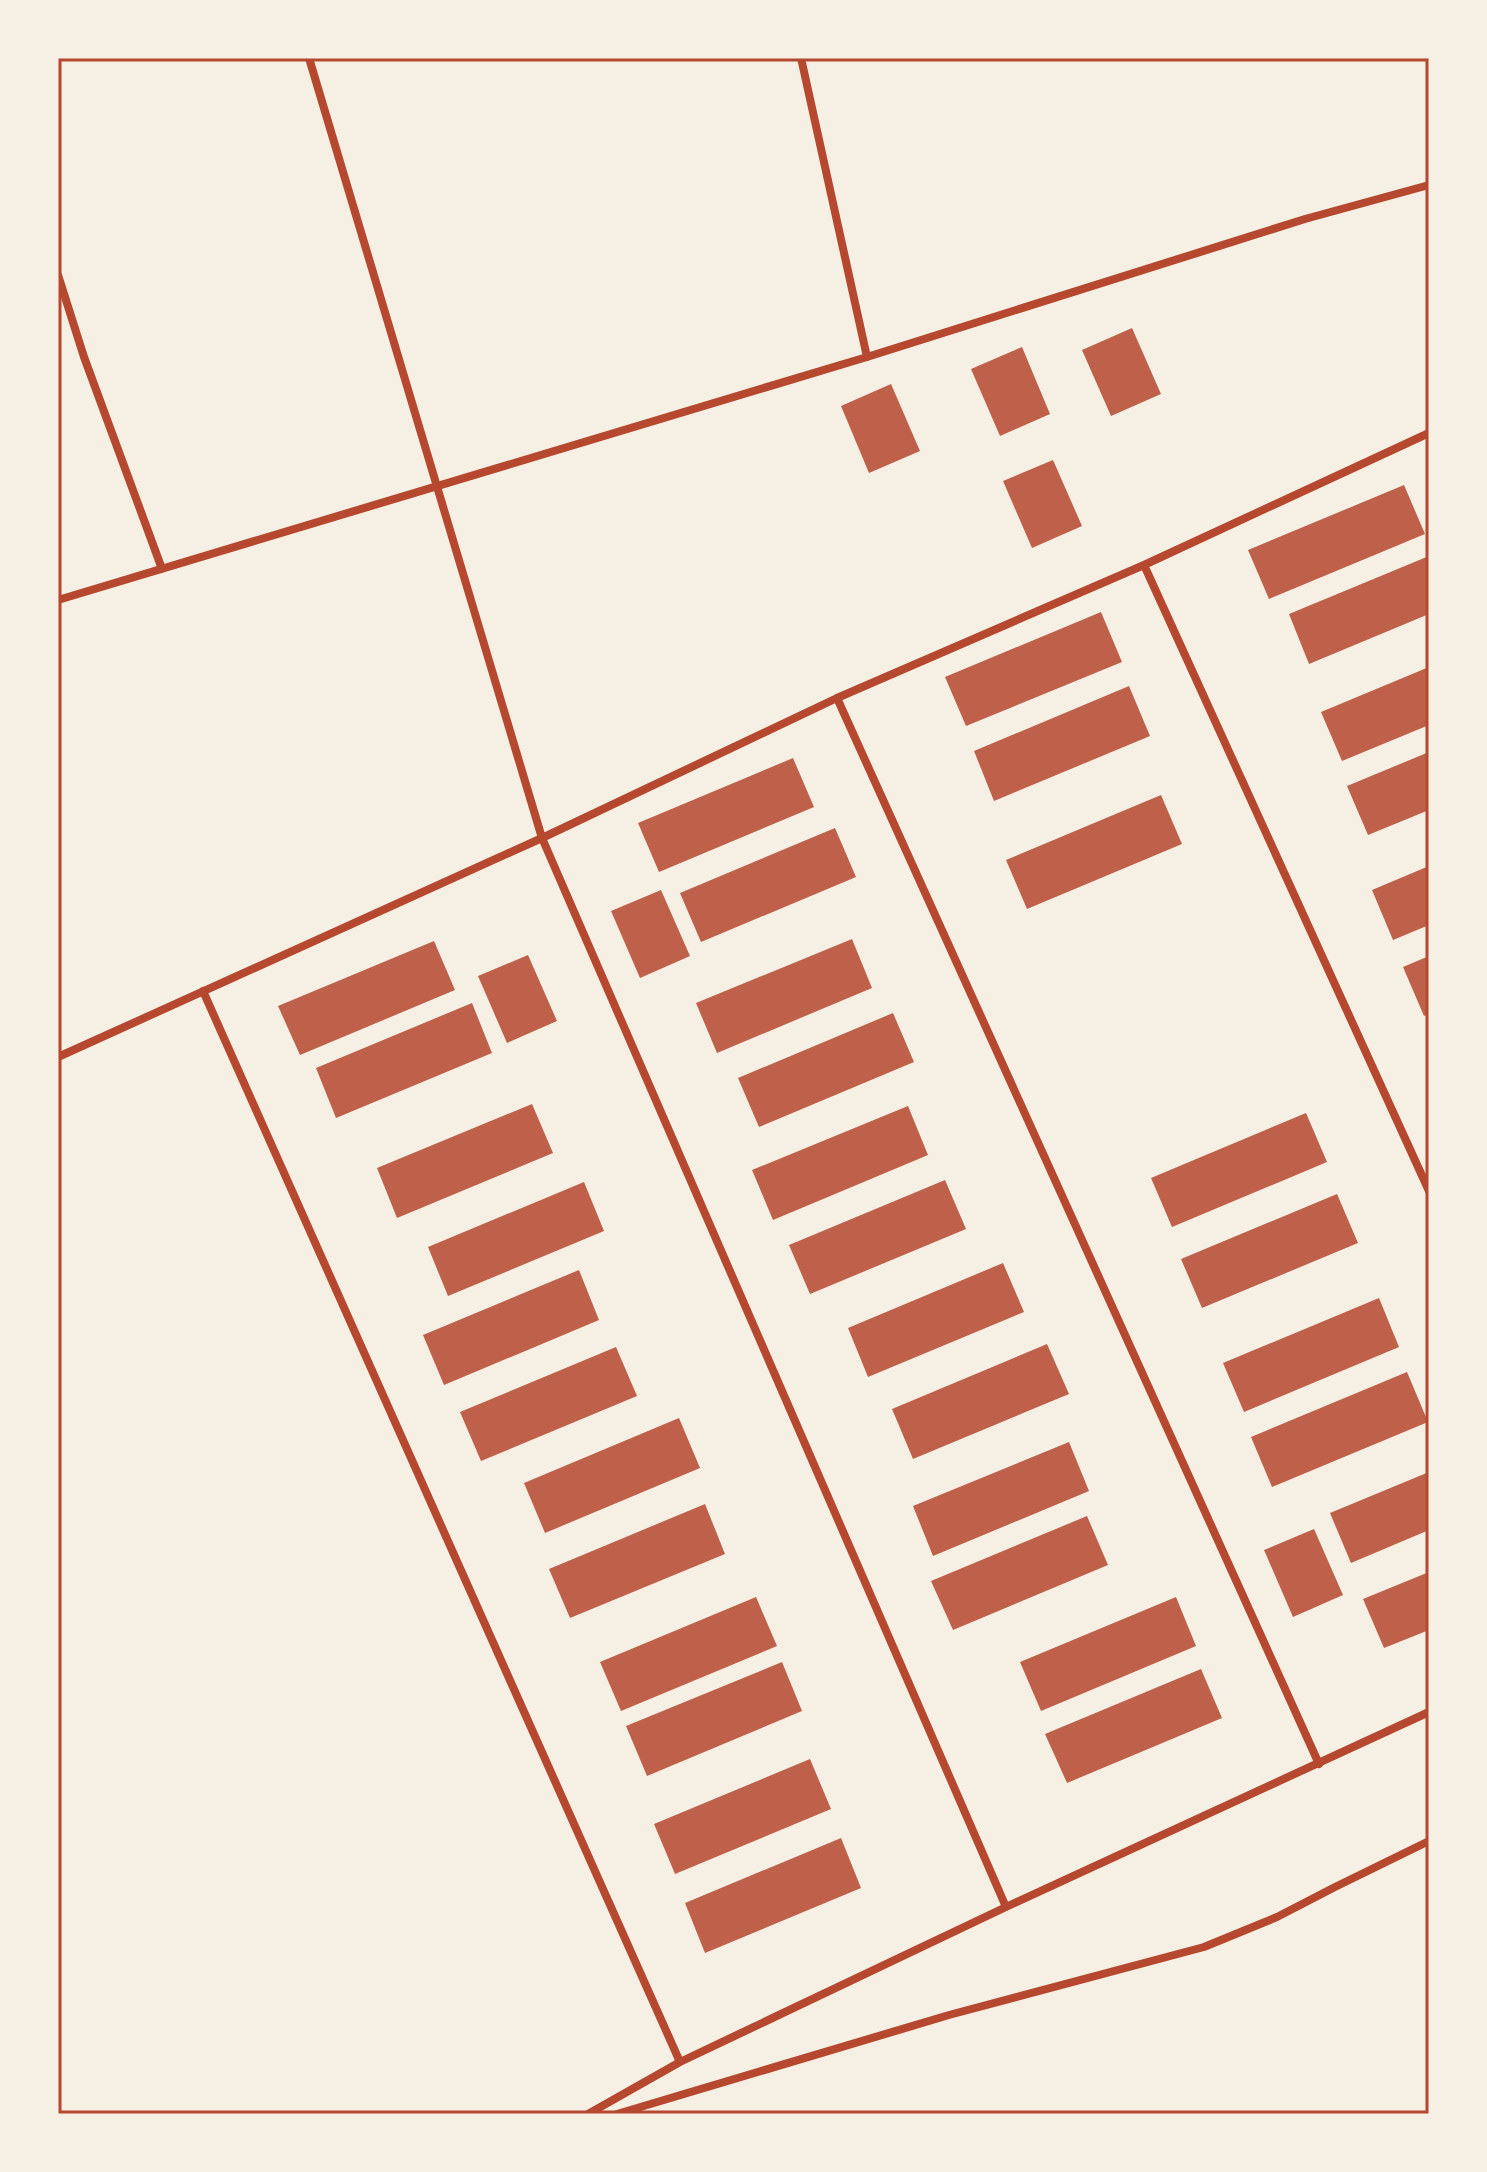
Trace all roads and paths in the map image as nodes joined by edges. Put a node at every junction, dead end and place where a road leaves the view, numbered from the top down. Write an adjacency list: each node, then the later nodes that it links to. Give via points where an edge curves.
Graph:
1 (309, 58): 7 (street)
2 (801, 58): 5 (street)
3 (1429, 185): 5 (street)
4 (58, 275): 9 (street)
5 (867, 357): 7 (street)
6 (1429, 433): 8 (street)
7 (436, 487): 9 (street); 12 (street)
8 (1144, 565): 11 (street); 15 (street)
9 (162, 569): 10 (street)
10 (58, 600)
11 (837, 698): 12 (street); 17 (street)
12 (542, 838): 13 (street); 19 (street)
13 (203, 991): 14 (street); 20 (street)
14 (58, 1057)
15 (1429, 1191)
16 (1429, 1712): 17 (street)
17 (1319, 1764): 19 (street)
18 (1429, 1841): 22 (street, via 1204,1947 949,2015)
19 (1006, 1907): 20 (street)
20 (680, 2062): 21 (street)
21 (588, 2114)
22 (617, 2114)

